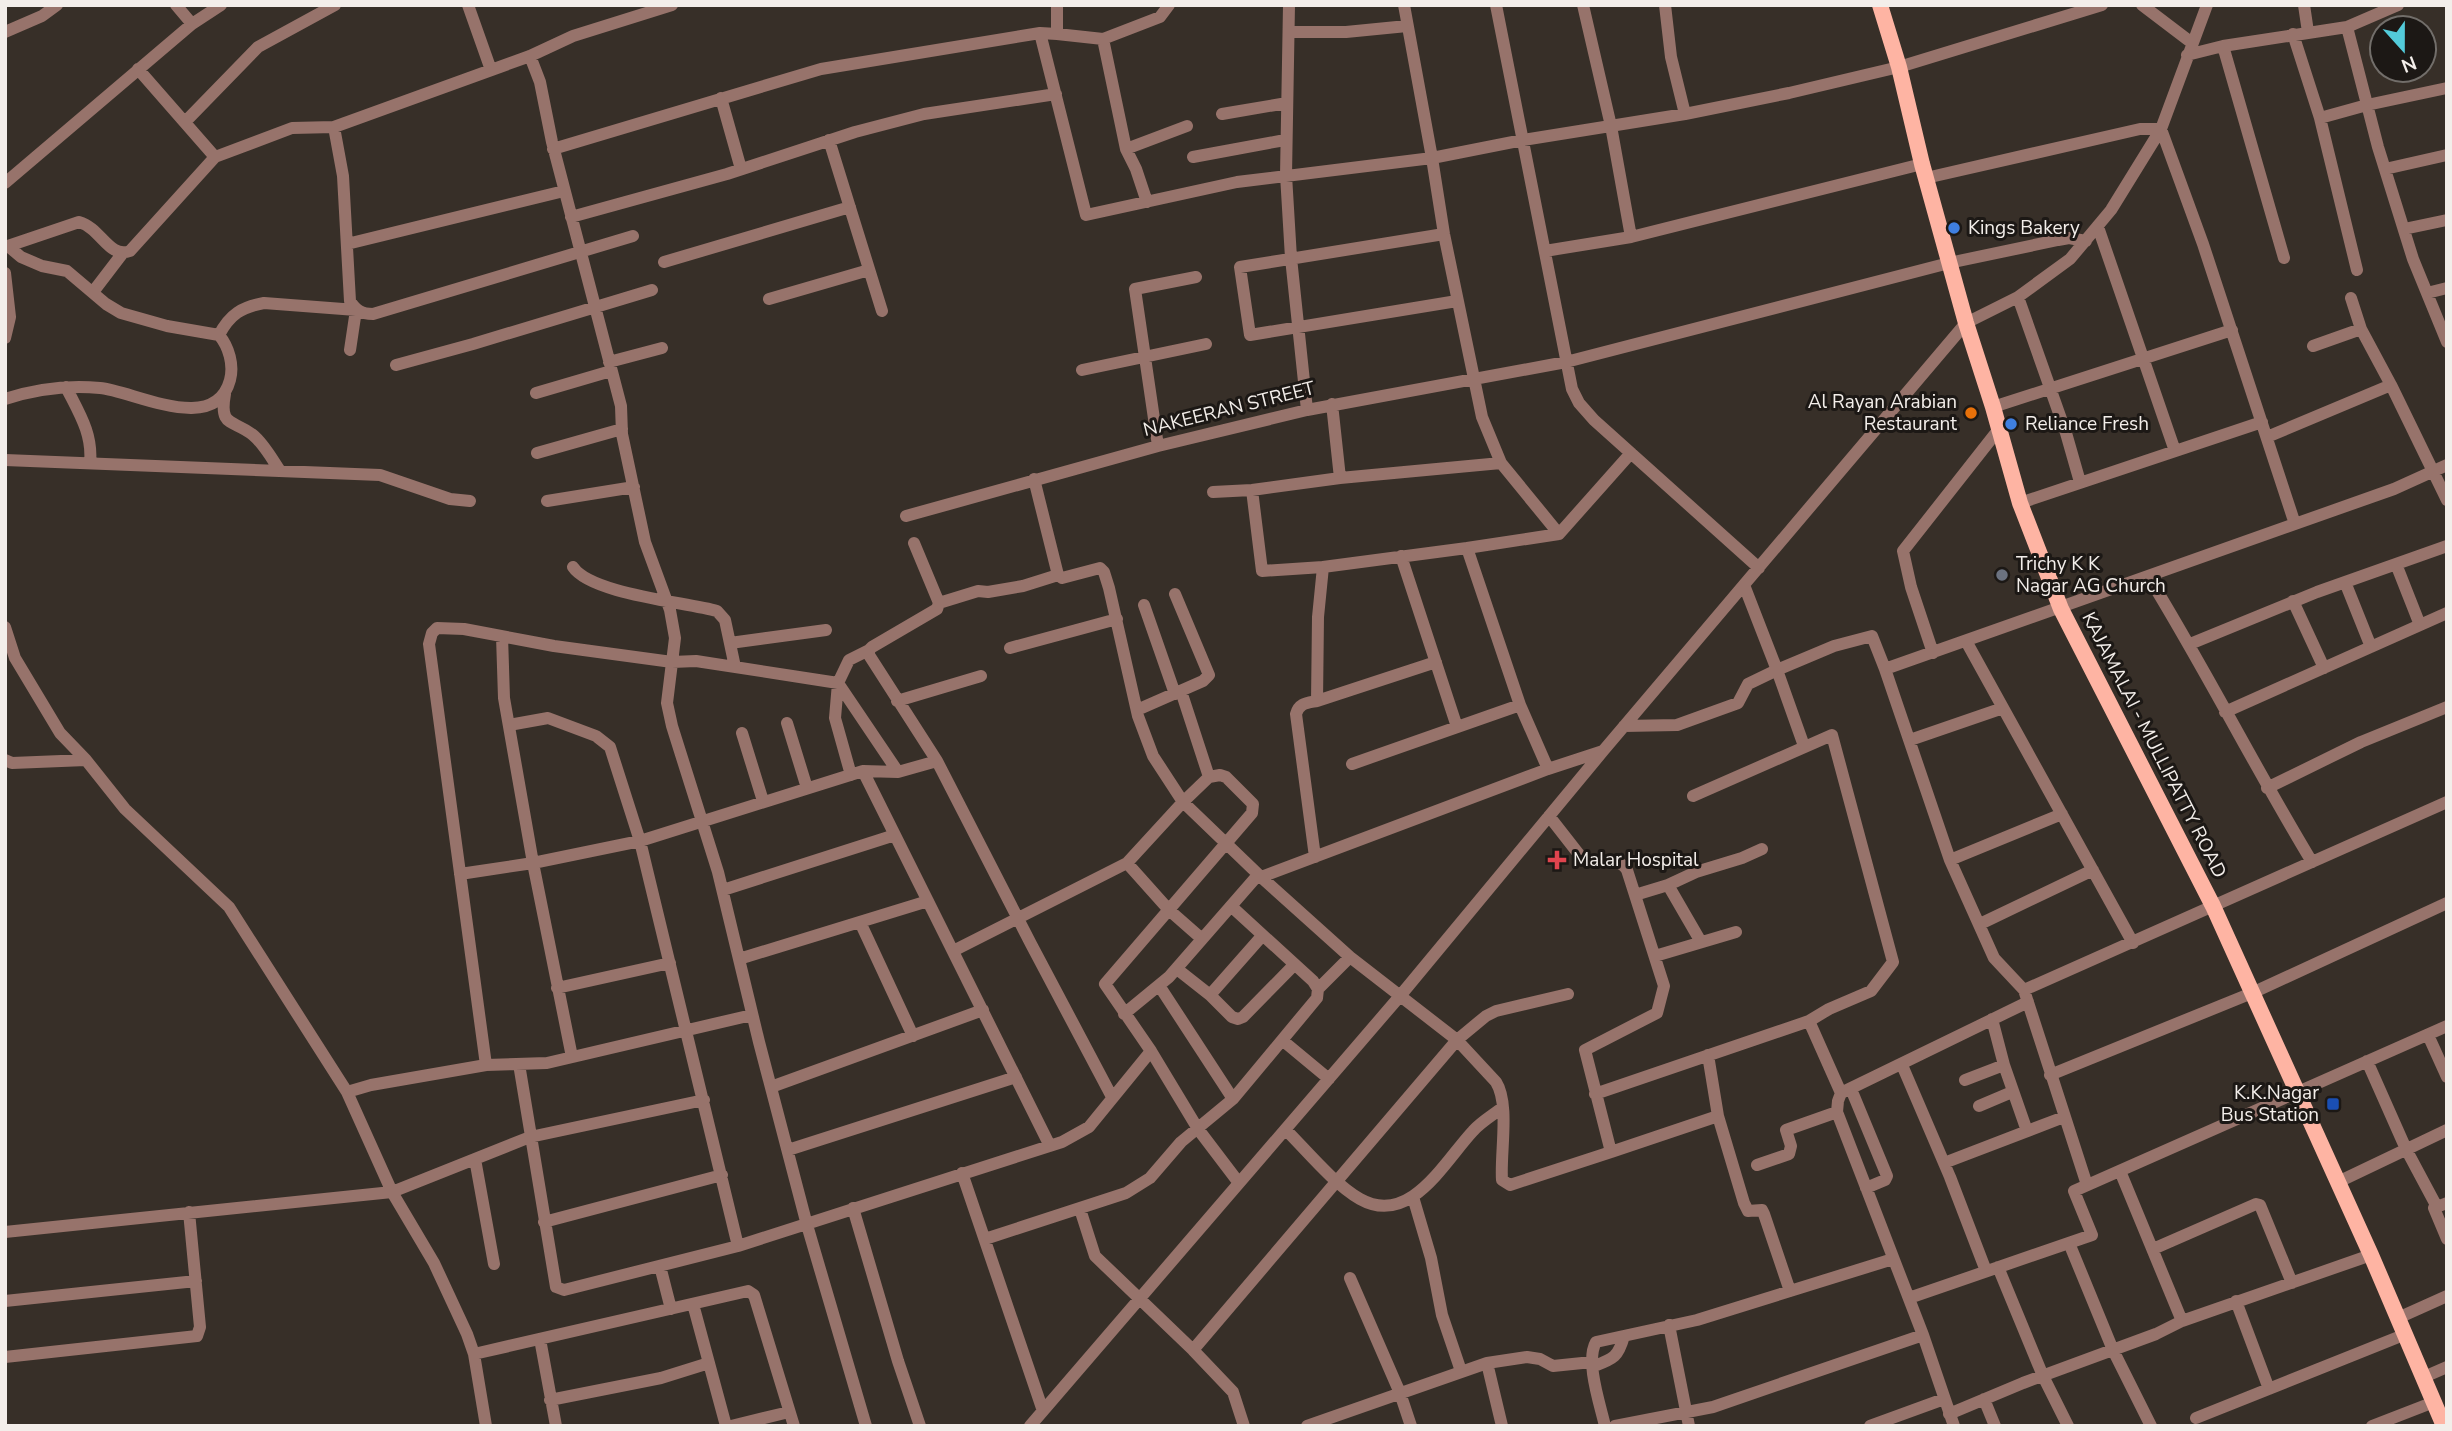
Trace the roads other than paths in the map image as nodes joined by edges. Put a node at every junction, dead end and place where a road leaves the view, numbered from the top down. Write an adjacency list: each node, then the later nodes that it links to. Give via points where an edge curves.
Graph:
1 (57, 5): 24 (street)
2 (176, 5): 21 (street)
3 (221, 5): 21 (street)
4 (335, 5): 45 (street, via 258,47)
5 (468, 5): 36 (street)
6 (1057, 5): 28 (street)
7 (1169, 5): 30 (street, via 1160,17)
8 (1289, 5): 25 (street)
9 (1404, 5): 22 (street)
10 (1496, 5): 52 (street)
11 (1583, 5): 47 (street)
12 (1679, 5): 19 (street)
13 (1880, 5): 34 (main road, KAJAMALAI - MULLIPATTY ROAD)
14 (2102, 5): 34 (street)
15 (2142, 5): 32 (street)
16 (2207, 5): 32 (street)
17 (2304, 5): 26 (street)
18 (669, 6): 33 (street, via 573,36)
19 (1665, 7): 43 (street)
20 (2391, 7): 23 (street)
21 (192, 24): 35 (street)
22 (1407, 26): 25 (street); 58 (street)
23 (2347, 27): 26 (street); 41 (street)
24 (5, 32)
25 (1290, 32): 40 (street)
26 (2308, 32): 29 (street)
27 (1040, 33): 28 (street); 38 (street); 39 (street, via 821,69)
28 (1057, 34): 30 (street)
29 (2293, 34): 31 (street); 44 (street)
30 (1103, 39): 54 (street)
31 (2223, 46): 32 (street); 81 (street)
32 (2190, 49): 49 (street)
33 (530, 56): 36 (street); 53 (street)
34 (1899, 67): 43 (street); 61 (main road, KAJAMALAI - MULLIPATTY ROAD)
35 (138, 69): 45 (street); 63 (street)
36 (491, 70): 48 (street)
37 (2447, 88): 41 (street)
38 (1056, 94): 50 (street, via 925,114); 65 (street, via 1086,215)
39 (721, 98): 53 (street); 59 (street)
40 (1287, 103): 42 (street); 51 (street)
41 (2367, 105): 44 (street); 60 (street)
42 (1222, 114)
43 (1685, 114): 47 (street)
44 (2320, 118): 85 (street)
45 (185, 122): 56 (street)
46 (1187, 126): 54 (street)
47 (1611, 126): 52 (street); 73 (street)
48 (334, 127): 56 (street, via 292,128); 75 (street, via 343,176)
49 (2161, 129): 61 (street, via 2140,129); 69 (street); 102 (street)
50 (829, 140): 59 (street); 66 (street)
51 (1285, 140): 57 (street); 62 (street)
52 (1523, 140): 58 (street); 78 (street)
53 (553, 149): 64 (street)
54 (1126, 149): 65 (street)
55 (2447, 155): 60 (street)
56 (215, 157): 79 (street, via 130,251)
57 (1192, 157)
58 (1432, 158): 62 (street); 71 (street)
59 (741, 169): 67 (street)
60 (2385, 169): 70 (street)
61 (1924, 171): 73 (street); 83 (main road, KAJAMALAI - MULLIPATTY ROAD)
62 (1286, 175): 65 (street); 80 (street)
63 (5, 183)
64 (564, 191): 67 (street); 75 (street)
65 (1147, 202)
66 (850, 207): 82 (street); 84 (street)
67 (571, 217): 77 (street)
68 (2447, 220): 70 (street)
69 (2098, 227): 74 (street); 111 (street)
70 (2404, 229): 91 (street)
71 (1444, 234): 80 (street); 95 (street)
72 (633, 236): 77 (street)
73 (1631, 237): 78 (street)
74 (2086, 241): 83 (street, NAKEERAN STREET, via 2069,238); 92 (street, via 2070,259)
75 (347, 244): 97 (street, via 350,301)
76 (6, 247): 79 (street, via 79,222 89,225); 90 (street, via 42,266 67,271)
77 (579, 251): 96 (street); 97 (street, via 373,314)
78 (1545, 251): 112 (street)
79 (122, 254): 90 (street)
80 (1291, 258): 100 (street); 100 (street, via 1240,267 1250,335)
81 (2284, 258)
82 (664, 261)
83 (1949, 263): 99 (main road, KAJAMALAI - MULLIPATTY ROAD); 112 (street, NAKEERAN STREET)
84 (869, 270): 94 (street); 98 (street)
85 (2357, 270)
86 (5, 274): 105 (street, via 10,317)
87 (1196, 277): 110 (street, via 1135,289)
88 (2447, 288): 91 (street)
89 (652, 290): 96 (street)
90 (93, 292): 103 (street, via 121,313)
91 (2427, 293): 104 (street)
92 (2018, 297): 99 (street); 119 (street)
93 (2351, 298): 101 (street)
94 (769, 299)
95 (1457, 302): 100 (street); 116 (street)
96 (594, 308): 113 (street); 114 (street)
97 (356, 310): 103 (street, via 264,303 233,314); 109 (street)
98 (881, 311)
99 (1966, 323): 124 (main road, KAJAMALAI - MULLIPATTY ROAD); 160 (street)
100 (1298, 327): 125 (street)
101 (2361, 329): 107 (street); 117 (street)
102 (2232, 330): 111 (street); 126 (street)
103 (219, 335): 121 (street, via 231,365)
104 (2445, 335)
105 (5, 338)
106 (1206, 344): 110 (street)
107 (2313, 345)
108 (662, 348): 114 (street)
109 (350, 350)
110 (1144, 357): 115 (street); 130 (street)
111 (2143, 359): 119 (street); 131 (street)
112 (1566, 362): 116 (street, NAKEERAN STREET); 133 (street, via 1579,403)
113 (396, 365)
114 (610, 366): 120 (street); 127 (street)
115 (1082, 370)
116 (1473, 380): 123 (street, NAKEERAN STREET); 136 (street)
117 (2391, 385): 129 (street); 139 (street)
118 (66, 387): 121 (street, via 103,388 184,407 210,403); 122 (street); 135 (street, via 89,433)
119 (2051, 389): 124 (street); 142 (street)
120 (536, 393)
121 (225, 394): 138 (street, via 225,417 251,433)
122 (5, 399)
123 (1332, 404): 125 (street, NAKEERAN STREET); 140 (street)
124 (1993, 407): 128 (main road, KAJAMALAI - MULLIPATTY ROAD)
125 (1307, 410): 130 (street, NAKEERAN STREET)
126 (2262, 422): 129 (street); 131 (street)
127 (622, 429): 132 (street); 143 (street)
128 (1999, 429): 149 (main road, KAJAMALAI - MULLIPATTY ROAD); 183 (street, via 1903,551)
129 (2267, 437): 151 (street)
130 (1158, 446): 141 (street, NAKEERAN STREET)
131 (2175, 451): 142 (street)
132 (537, 453)
133 (1631, 453): 152 (street); 160 (street)
134 (5, 460): 135 (street)
135 (90, 463): 138 (street)
136 (1501, 463): 140 (street); 152 (street)
137 (2447, 465): 139 (street)
138 (280, 471): 148 (street, via 380,475 450,499)
139 (2433, 471): 147 (street); 151 (street)
140 (1340, 478): 144 (street)
141 (1034, 479): 150 (street, NAKEERAN STREET); 161 (street)
142 (2080, 482): 149 (street)
143 (634, 487): 146 (street); 166 (street, via 645,542)
144 (1252, 490): 145 (street); 158 (street, via 1262,571)
145 (1213, 492)
146 (547, 500)
147 (2447, 500)
148 (470, 501)
149 (2020, 503): 170 (main road, KAJAMALAI - MULLIPATTY ROAD)
150 (906, 516)
151 (2295, 524): 162 (street)
152 (1559, 534): 155 (street)
153 (914, 543): 168 (street)
154 (2447, 546): 157 (street)
155 (1467, 548): 156 (street); 196 (street)
156 (1401, 556): 158 (street); 186 (street)
157 (2396, 564): 163 (street); 173 (street)
158 (1322, 567): 195 (street)
159 (573, 568): 166 (street, via 582,577 609,587)
160 (1759, 568): 164 (street)
161 (1058, 575): 168 (street); 172 (street, via 1062,578 1100,568)
162 (2148, 576): 170 (street); 179 (street)
163 (2345, 582): 167 (street); 180 (street)
164 (1744, 585): 190 (street); 203 (street)
165 (1175, 594): 193 (street, via 1209,675)
166 (666, 600): 178 (street, via 718,611); 185 (street, via 675,638)
167 (2293, 601): 179 (street); 188 (street)
168 (939, 603): 182 (street, via 932,614)
169 (1144, 605): 193 (street)
170 (2061, 609): 177 (street); 243 (main road, KAJAMALAI - MULLIPATTY ROAD)
171 (2447, 613): 173 (street)
172 (1116, 619): 181 (street); 199 (street)
173 (2420, 625): 180 (street)
174 (5, 627): 184 (street)
175 (826, 630): 178 (street)
176 (502, 636): 185 (street); 202 (street); 236 (street, via 445,626 432,632 429,644)
177 (1966, 641): 183 (street); 198 (street)
178 (730, 643): 187 (street)
179 (2190, 644): 200 (street)
180 (2371, 647): 188 (street)
181 (1010, 648)
182 (869, 650): 192 (street, via 849,660); 194 (street, via 871,662)
183 (1933, 653): 189 (street)
184 (10, 659): 209 (street, via 60,733)
185 (671, 662): 187 (street); 225 (street, via 667,703)
186 (1436, 662): 195 (street); 204 (street)
187 (736, 667): 192 (street)
188 (2324, 668): 200 (street)
189 (1885, 669): 190 (street, via 1872,636); 206 (street)
190 (1777, 670): 203 (street, via 1748,684 1738,703 1714,712 1677,725); 207 (street)
191 (981, 676): 194 (street)
192 (838, 683): 214 (street); 215 (street, via 835,718)
193 (1178, 692): 199 (street); 216 (street)
194 (897, 701): 211 (street)
195 (1317, 701): 230 (street, via 1302,704 1296,714)
196 (1520, 705): 204 (street); 213 (street)
197 (2447, 707): 218 (street)
198 (2003, 708): 206 (street); 223 (street)
199 (1137, 710): 221 (street, via 1153,756)
200 (2225, 712): 218 (street)
201 (787, 723): 217 (street)
202 (509, 725): 227 (street, via 548,718 604,740 613,754); 233 (street)
203 (1625, 726): 208 (street)
204 (1457, 727): 212 (street)
205 (742, 733): 220 (street)
206 (1910, 740): 231 (street)
207 (1804, 746): 219 (street); 273 (street, via 1832,735 1894,956 1871,991)
208 (1603, 751): 213 (street); 224 (street)
209 (86, 760): 210 (street); 297 (street, via 125,809 229,907)
210 (5, 761)
211 (937, 761): 214 (street); 246 (street)
212 (1352, 764)
213 (1548, 769): 230 (street)
214 (898, 772): 215 (street)
215 (857, 773): 217 (street); 226 (street)
216 (1209, 777): 221 (street); 228 (street, via 1226,777 1254,808)
217 (807, 788): 220 (street)
218 (2267, 788): 232 (street)
219 (1693, 796)
220 (763, 801): 225 (street)
221 (1183, 802): 228 (street); 234 (street)
222 (2447, 802): 232 (street)
223 (2062, 814): 231 (street); 235 (street)
224 (1549, 816): 240 (street, via 1587,862 1623,864); 267 (street)
225 (704, 821): 227 (street); 239 (street)
226 (895, 835): 239 (street); 241 (street)
227 (640, 841): 233 (street); 258 (street)
228 (1225, 842): 237 (street); 245 (street)
229 (1762, 849): 238 (street)
230 (1315, 858): 237 (street)
231 (1950, 860): 248 (street)
232 (2312, 862): 243 (street)
233 (533, 863): 236 (street); 262 (street)
234 (1127, 863): 245 (street); 246 (street)
235 (2093, 870): 248 (street); 253 (street)
236 (460, 874): 285 (street)
237 (1259, 876): 244 (street); 256 (street)
238 (1668, 885): 240 (street); 252 (street)
239 (723, 890): 257 (street)
240 (1635, 895): 255 (street)
241 (928, 901): 247 (street); 254 (street)
242 (2447, 903): 264 (street)
243 (2213, 906): 253 (street); 264 (main road, KAJAMALAI - MULLIPATTY ROAD)
244 (1232, 907): 250 (street); 251 (street)
245 (1169, 910): 251 (street); 270 (street, via 1105,984)
246 (1017, 919): 254 (street); 299 (street)
247 (860, 922): 257 (street); 277 (street)
248 (1980, 924): 268 (street, via 1994,958)
249 (1736, 932): 252 (street)
250 (1262, 936): 259 (street); 266 (street)
251 (1202, 939): 260 (street)
252 (1701, 942): 255 (street)
253 (2133, 943): 268 (street)
254 (953, 951): 269 (street)
255 (1654, 956): 298 (street, via 1664,986 1657,1013 1586,1047)
256 (1350, 957): 263 (street); 267 (street)
257 (739, 959): 271 (street)
258 (670, 963): 262 (street); 275 (street)
259 (1294, 965): 263 (street); 266 (street, via 1238,1019)
260 (1177, 969): 261 (street); 266 (street)
261 (1160, 986): 270 (street); 300 (street)
262 (557, 988): 282 (street)
263 (1318, 989): 278 (street, via 1317,998)
264 (2252, 993): 288 (street); 295 (main road, KAJAMALAI - MULLIPATTY ROAD)
265 (1568, 994): 279 (street, via 1496,1011)
266 (1210, 995)
267 (1401, 996): 279 (street); 291 (street)
268 (2026, 996): 272 (street); 288 (street)
269 (983, 1010): 277 (street); 290 (street)
270 (1124, 1014): 280 (street)
271 (752, 1015): 275 (street); 293 (street)
272 (1992, 1019): 286 (street); 287 (street)
273 (1809, 1021): 281 (street); 294 (street)
274 (2447, 1026): 276 (street)
275 (687, 1031): 282 (street); 301 (street)
276 (2427, 1035): 283 (street); 289 (street)
277 (913, 1036): 293 (street)
278 (1282, 1040): 291 (street); 300 (street)
279 (1457, 1040): 303 (street, via 1496,1082); 323 (street)
280 (1151, 1051): 299 (street); 307 (street)
281 (1708, 1055): 298 (street); 305 (street)
282 (572, 1057): 284 (street)
283 (2367, 1061): 295 (street); 313 (street)
284 (519, 1064): 285 (street); 311 (street)
285 (486, 1065): 297 (street)
286 (1902, 1065): 294 (street); 317 (street)
287 (2004, 1065): 292 (street); 296 (street)
288 (2050, 1075): 306 (street)
289 (2447, 1076)
290 (1016, 1077): 312 (street); 314 (street)
291 (1329, 1079): 308 (street)
292 (1965, 1080)
293 (771, 1087): 314 (street)
294 (1846, 1091): 304 (street); 327 (street, via 1887,1176)
295 (2298, 1091): 320 (street); 324 (main road, KAJAMALAI - MULLIPATTY ROAD)
296 (2012, 1092): 302 (street); 310 (street)
297 (347, 1093): 329 (street)
298 (1595, 1094): 315 (street)
299 (1112, 1097): 312 (street, via 1089,1127)
300 (1233, 1099): 307 (street)
301 (704, 1100): 311 (street); 322 (street)
302 (1979, 1106)
303 (1502, 1108): 315 (street, via 1501,1173 1505,1184); 330 (street, via 1476,1128)
304 (1837, 1112): 318 (street, via 1786,1130 1789,1154); 327 (street)
305 (1718, 1116): 315 (street); 351 (street, via 1746,1208 1762,1210)
306 (2064, 1117): 310 (street); 319 (street)
307 (1198, 1129): 325 (street); 333 (street, via 1150,1178 1126,1193)
308 (1286, 1130): 323 (street); 325 (street)
309 (2447, 1130): 313 (street)
310 (2027, 1131): 317 (street)
311 (530, 1137): 316 (street); 335 (street)
312 (1050, 1146): 321 (street)
313 (2406, 1149): 324 (street); 331 (street)
314 (788, 1150): 336 (street)
315 (1611, 1152)
316 (475, 1159): 329 (street); 345 (street)
317 (1944, 1163): 347 (street)
318 (1757, 1165)
319 (2082, 1170): 326 (street); 328 (street)
320 (2120, 1171): 326 (street); 342 (street)
321 (962, 1173): 332 (street); 338 (street)
322 (722, 1175): 335 (street); 341 (street)
323 (1339, 1182): 330 (street, via 1377,1206 1395,1206); 366 (street)
324 (2338, 1182): 343 (main road, KAJAMALAI - MULLIPATTY ROAD)
325 (1239, 1183): 353 (street)
326 (2087, 1185): 328 (street)
327 (1866, 1188): 344 (street)
328 (2074, 1191): 340 (street, via 2092,1235)
329 (392, 1192): 334 (street); 368 (street, via 434,1263)
330 (1413, 1197): 374 (street)
331 (2442, 1205): 339 (street, via 2434,1208)
332 (853, 1208): 336 (street); 393 (street)
333 (1080, 1209): 338 (street); 353 (street, via 1095,1255)
334 (189, 1212): 337 (street); 349 (street)
335 (544, 1222): 346 (street, via 554,1282 560,1290)
336 (807, 1225): 341 (street); 392 (street)
337 (5, 1232)
338 (985, 1239): 383 (street)
339 (2447, 1239)
340 (2068, 1243): 347 (street); 367 (street)
341 (738, 1246): 346 (street)
342 (2153, 1249): 350 (street, via 2256,1204 2263,1209); 360 (street)
343 (2371, 1255): 350 (street); 359 (main road, KAJAMALAI - MULLIPATTY ROAD)
344 (1893, 1259): 351 (street); 354 (street)
345 (494, 1264)
346 (660, 1266): 358 (street)
347 (1992, 1269): 354 (street); 375 (street)
348 (1350, 1278): 378 (street)
349 (195, 1281): 355 (street); 369 (street, via 197,1336)
350 (2288, 1281): 356 (street)
351 (1790, 1291): 361 (street)
352 (2447, 1296): 359 (street)
353 (1140, 1298): 366 (street); 383 (street)
354 (1909, 1298): 363 (street)
355 (5, 1301)
356 (2236, 1301): 360 (street); 377 (street)
357 (693, 1304): 358 (street); 370 (street); 385 (street, via 748,1291 754,1294)
358 (671, 1309): 365 (street)
359 (2398, 1318): 362 (main road, KAJAMALAI - MULLIPATTY ROAD)
360 (2182, 1321): 367 (street)
361 (1669, 1325): 364 (street); 384 (street)
362 (2406, 1334): 376 (main road, KAJAMALAI - MULLIPATTY ROAD); 377 (street)
363 (1923, 1335): 379 (street); 384 (street, via 1733,1401)
364 (1624, 1336): 372 (street, via 1620,1352); 372 (street, via 1596,1342)
365 (540, 1339): 368 (street); 381 (street)
366 (1194, 1350): 395 (street, via 1233,1392)
367 (2113, 1350): 375 (street); 405 (street)
368 (474, 1354): 388 (street)
369 (5, 1357)
370 (709, 1363): 381 (street, via 661,1378); 390 (street)
371 (1487, 1363): 372 (street, via 1527,1357 1553,1366); 374 (street); 398 (street)
372 (1592, 1364): 399 (street)
373 (2447, 1367): 376 (street)
374 (1461, 1371): 378 (street)
375 (2043, 1376): 380 (street); 404 (street)
376 (2424, 1377): 382 (main road, KAJAMALAI - MULLIPATTY ROAD)
377 (2269, 1389): 386 (street)
378 (1400, 1393): 396 (street); 397 (street)
379 (1944, 1399): 387 (street); 402 (street)
380 (1984, 1399): 387 (street); 403 (street)
381 (550, 1400): 389 (street)
382 (2434, 1402): 406 (street); 407 (main road, KAJAMALAI - MULLIPATTY ROAD)
383 (1043, 1411): 394 (street)
384 (1687, 1411): 400 (street); 401 (street)
385 (789, 1412): 390 (street); 391 (street)
386 (2196, 1418)
387 (1951, 1420)
388 (486, 1426)
389 (556, 1426)
390 (728, 1426)
391 (794, 1426)
392 (866, 1426)
393 (920, 1426)
394 (1030, 1426)
395 (1244, 1426)
396 (1307, 1426)
397 (1411, 1426)
398 (1502, 1426)
399 (1605, 1426)
400 (1615, 1426)
401 (1689, 1426)
402 (1870, 1426)
403 (1995, 1426)
404 (2067, 1426)
405 (2151, 1426)
406 (2372, 1426)
407 (2444, 1426)

